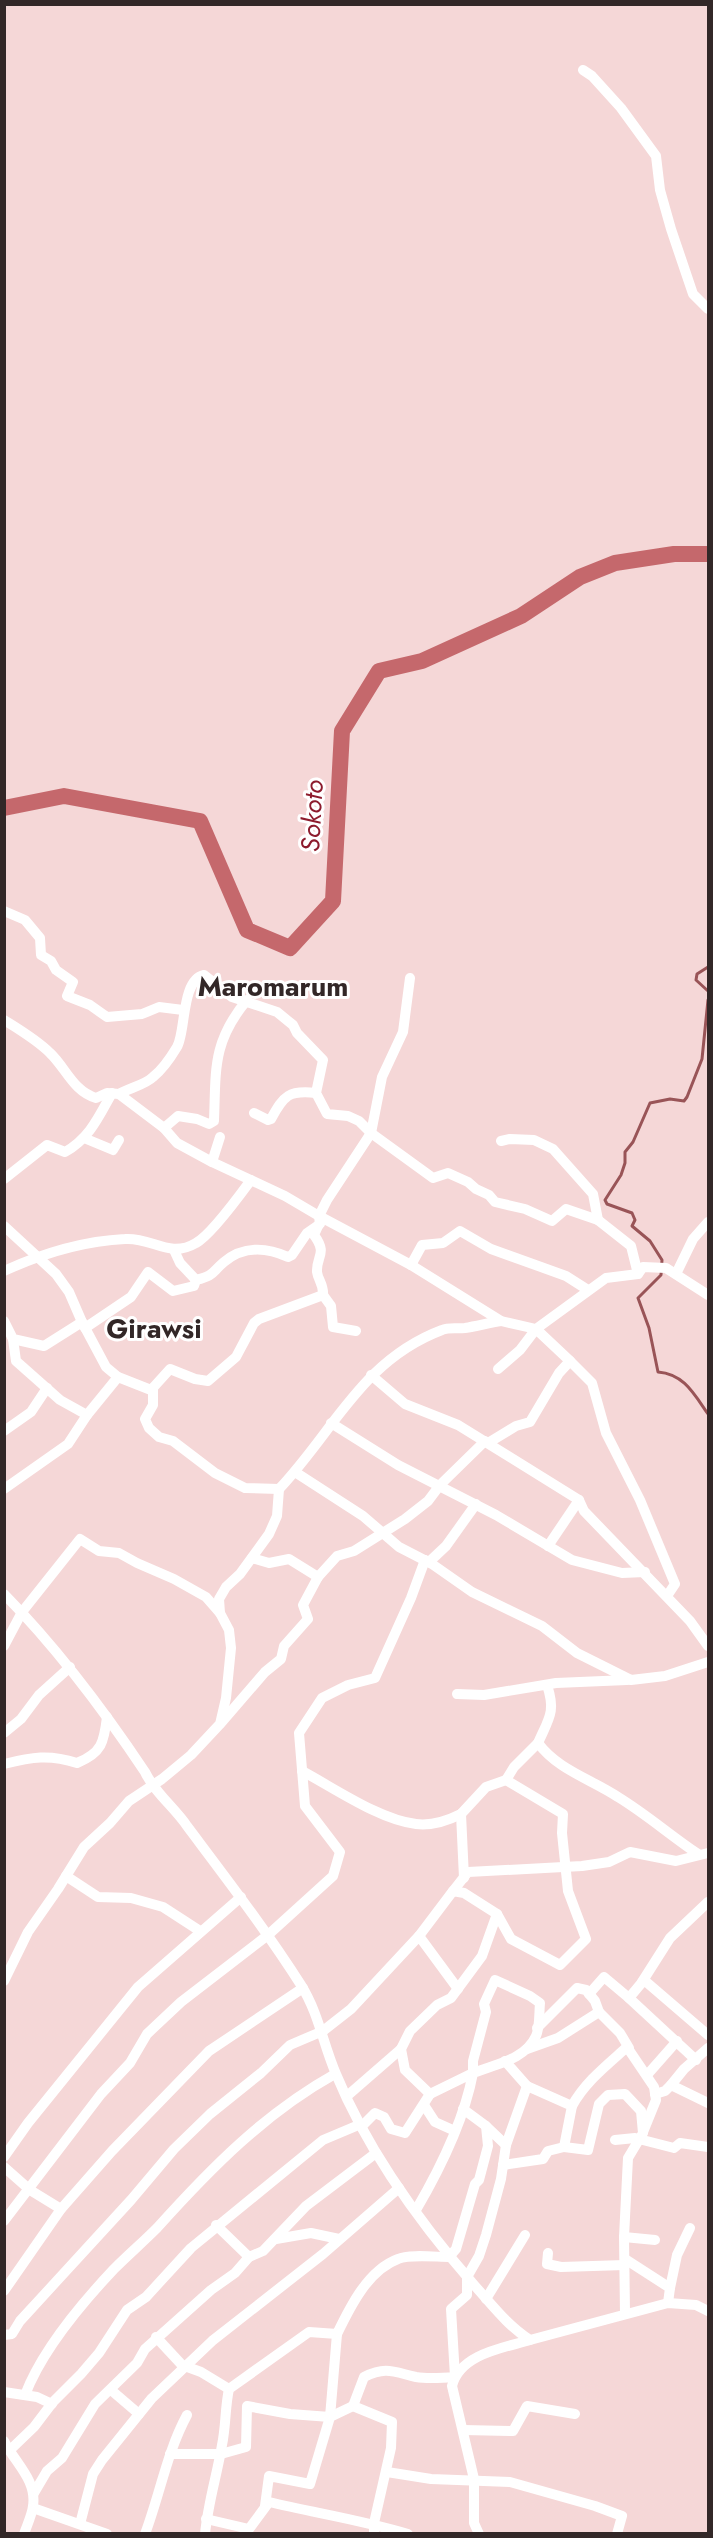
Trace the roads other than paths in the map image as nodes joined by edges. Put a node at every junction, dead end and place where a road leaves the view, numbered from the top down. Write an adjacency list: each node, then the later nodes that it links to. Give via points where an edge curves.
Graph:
1 (583, 70): 2 (street, via 621,108 656,156 660,190 693,294)
2 (708, 309)
3 (4, 911): 6 (street, via 26,920 40,938 41,955 73,981 67,996 107,1017 142,1014 159,1007)
4 (410, 978): 12 (street, via 403,1032 382,1077)
5 (246, 1000): 6 (street, via 232,997 204,975 197,979); 9 (street, via 286,1019 323,1060); 11 (street, via 219,1045 214,1121 209,1124 178,1116)
6 (183, 1010): 8 (street, via 178,1046 152,1079)
7 (4, 1020): 8 (street, via 51,1054 82,1091 96,1098)
8 (115, 1093): 11 (street); 14 (street)
9 (316, 1093): 10 (street, via 297,1091 286,1096 272,1119); 12 (street, via 327,1114 348,1116)
10 (254, 1113)
11 (164, 1128): 17 (street, via 177,1143)
12 (371, 1133): 20 (street, via 327,1200); 21 (street, via 433,1178 448,1173 495,1202 552,1221 566,1209)
13 (220, 1137): 17 (street)
14 (84, 1138): 15 (street, via 113,1150); 18 (street, via 65,1152 46,1145)
15 (118, 1140)
16 (501, 1141): 21 (street, via 534,1140 553,1149 593,1194)
17 (212, 1162): 19 (street)
18 (4, 1179)
19 (251, 1180): 20 (street, via 285,1196); 24 (street, via 206,1235)
20 (319, 1220): 26 (street); 30 (street, via 288,1257 253,1249 242,1251 213,1275); 32 (street, via 314,1235 321,1251 317,1272)
21 (598, 1220): 28 (street, via 631,1246)
22 (708, 1222): 29 (street, via 693,1239)
23 (4, 1226): 25 (street)
24 (174, 1250): 25 (street, via 126,1238); 30 (street)
25 (40, 1258): 27 (street); 36 (street, via 69,1292)
26 (411, 1265): 31 (street, via 422,1245 442,1243 460,1231 491,1249 566,1276); 35 (street)
27 (4, 1271)
28 (638, 1274): 29 (street, via 643,1267 661,1267); 31 (street, via 606,1278)
29 (676, 1274): 33 (street)
30 (196, 1280): 36 (street, via 194,1286 173,1291 148,1272 131,1297)
31 (588, 1290): 37 (street)
32 (323, 1295): 38 (street, via 331,1306 333,1327); 45 (street, via 254,1323 236,1357 208,1381 170,1369)
33 (708, 1295)
34 (4, 1321): 39 (street)
35 (501, 1321): 37 (street); 42 (street, via 445,1329 408,1345)
36 (84, 1325): 39 (street, via 44,1346); 43 (street, via 106,1366)
37 (536, 1329): 40 (street); 41 (street)
38 (356, 1331)
39 (13, 1339): 44 (street, via 16,1361)
40 (570, 1361): 49 (street, via 558,1373 530,1422); 63 (street, via 592,1383 606,1433 640,1500 675,1584)
41 (498, 1369)
42 (371, 1375): 47 (street); 49 (street, via 405,1404 458,1425)
43 (118, 1377): 45 (street); 46 (street)
44 (47, 1388): 46 (street); 48 (street, via 31,1412)
45 (153, 1388): 53 (street, via 153,1405 146,1419 159,1437 173,1441 215,1473 245,1488)
46 (87, 1415): 52 (street, via 68,1444)
47 (331, 1423): 50 (street); 51 (street, via 398,1465)
48 (4, 1431)
49 (487, 1442): 51 (street); 54 (street)
50 (295, 1472): 53 (street); 56 (street)
51 (440, 1485): 55 (street); 56 (street, via 428,1501)
52 (4, 1489)
53 (279, 1489): 58 (street, via 277,1516)
54 (579, 1500): 57 (street); 60 (street, via 584,1511)
55 (476, 1504): 57 (street); 59 (street, via 447,1546)
56 (382, 1532): 59 (street, via 399,1547); 61 (street, via 354,1551 337,1556)
57 (548, 1546): 60 (street, via 572,1560 622,1573)
58 (252, 1558): 61 (street, via 269,1563 289,1559); 65 (street, via 219,1599)
59 (427, 1561): 70 (street, via 472,1592 527,1618 577,1653); 80 (street, via 375,1678 322,1698 299,1733)
60 (645, 1572): 63 (street)
61 (318, 1577): 74 (street, via 303,1605 308,1619 284,1646 281,1659)
62 (4, 1594): 64 (street)
63 (667, 1596): 67 (street)
64 (22, 1612): 65 (street, via 80,1539 99,1551 120,1552 174,1579 206,1597); 66 (street); 69 (street)
65 (220, 1613): 74 (street, via 229,1630 231,1647)
66 (4, 1646)
67 (708, 1646)
68 (708, 1662): 70 (street, via 665,1676)
69 (70, 1667): 73 (street); 75 (street)
70 (631, 1680): 71 (street)
71 (547, 1685): 72 (street, via 484,1695); 76 (street, via 551,1717)
72 (457, 1694)
73 (107, 1717): 79 (street, via 104,1743 89,1758 77,1763 56,1756); 82 (street)
74 (220, 1724): 82 (street, via 191,1755)
75 (4, 1733)
76 (538, 1743): 77 (street); 78 (street)
77 (548, 1755): 78 (street); 84 (street, via 618,1796)
78 (524, 1758): 81 (street)
79 (4, 1764)
80 (302, 1770): 83 (street, via 378,1812 416,1824 442,1823); 93 (street, via 305,1806 340,1852 333,1876)
81 (506, 1780): 83 (street, via 486,1787); 85 (street, via 563,1814)
82 (151, 1785): 86 (street, via 129,1801 84,1847); 89 (street, via 182,1818)
83 (461, 1814): 87 (street)
84 (703, 1854): 85 (street, via 676,1861 630,1852 609,1862)
85 (564, 1867): 87 (street, via 493,1869 468,1872); 91 (street, via 568,1891 586,1939 560,1965 511,1939)
86 (66, 1876): 92 (street, via 98,1897 132,1898 163,1907); 95 (street, via 28,1932)
87 (464, 1878): 88 (street)
88 (453, 1891): 91 (street, via 464,1893); 94 (street)
89 (241, 1897): 92 (street); 93 (street)
90 (708, 1902): 96 (street, via 670,1938)
91 (497, 1914): 98 (street, via 482,1956)
92 (200, 1931): 135 (street, via 138,1987)
93 (268, 1935): 97 (street); 139 (street, via 181,2002 147,2034 130,2063 101,2094)
94 (419, 1935): 98 (street); 103 (street, via 351,2008)
95 (4, 1981)
96 (642, 1982): 100 (street); 104 (street)
97 (303, 1988): 103 (street); 140 (street, via 209,2051)
98 (458, 1989): 108 (street, via 410,2031)
99 (590, 1994): 100 (street, via 604,1977); 101 (street); 102 (street, via 577,1988)
100 (629, 1998): 105 (street)
101 (599, 2012): 106 (street); 109 (street, via 558,2038)
102 (537, 2028): 109 (street, via 537,2035); 112 (street, via 540,2003 495,1980 484,2004 486,2012)
103 (323, 2031): 113 (street); 162 (street, via 290,2045 210,2114 174,2149 12,2334)
104 (708, 2035)
105 (677, 2041): 110 (street); 114 (street)
106 (629, 2048): 114 (street); 122 (street, via 602,2067)
107 (708, 2048): 110 (street)
108 (401, 2049): 117 (street, via 405,2070); 119 (street)
109 (526, 2050): 111 (street)
110 (696, 2060): 115 (street)
111 (505, 2061): 112 (street); 116 (street)
112 (473, 2073): 117 (street); 123 (street)
113 (336, 2074): 119 (street); 170 (street, via 304,2091 242,2139 181,2200 114,2270 51,2346)
114 (647, 2075): 118 (street)
115 (672, 2085): 118 (street); 120 (street)
116 (527, 2086): 122 (street); 130 (street)
117 (430, 2094): 121 (street)
118 (655, 2094): 127 (street)
119 (347, 2096): 124 (street)
120 (707, 2099)
121 (424, 2105): 124 (street, via 405,2133 391,2129 384,2117 375,2113); 126 (street, via 435,2122)
122 (572, 2106): 132 (street)
123 (463, 2109): 125 (street); 126 (street)
124 (361, 2125): 134 (street); 143 (street, via 323,2140)
125 (486, 2126): 130 (street); 152 (street, via 488,2146 456,2249)
126 (455, 2131): 141 (street)
127 (641, 2136): 129 (street); 131 (street, via 674,2148 680,2143); 132 (street, via 641,2111 625,2094 608,2095 598,2104 588,2150); 146 (street, via 628,2158)
128 (708, 2138): 131 (street)
129 (615, 2140)
130 (506, 2145): 136 (street)
131 (692, 2146): 133 (street)
132 (564, 2147): 136 (street, via 548,2151 543,2159)
133 (708, 2147)
134 (376, 2153): 138 (street); 147 (street, via 306,2206)
135 (4, 2157)
136 (503, 2165): 154 (street, via 486,2235)
137 (4, 2167): 139 (street)
138 (399, 2188): 141 (street); 148 (street)
139 (30, 2190): 140 (street); 142 (street)
140 (61, 2209): 156 (street)
141 (416, 2210): 152 (street)
142 (4, 2221)
143 (216, 2225): 151 (street); 171 (street, via 146,2297 127,2310 99,2353)
144 (690, 2228): 155 (street, via 677,2255)
145 (525, 2235): 157 (street)
146 (624, 2237): 149 (street); 153 (street)
147 (275, 2239): 148 (street, via 311,2233); 151 (street, via 263,2251)
148 (339, 2239): 165 (street)
149 (655, 2240)
150 (548, 2253): 153 (street, via 547,2264 561,2267)
151 (249, 2257): 163 (street)
152 (449, 2257): 154 (street); 161 (street, via 399,2258 380,2270 350,2306)
153 (625, 2262): 155 (street); 160 (street)
154 (467, 2277): 157 (street); 166 (street, via 467,2295 451,2309)
155 (670, 2288): 158 (street)
156 (4, 2291)
157 (486, 2298): 164 (street, via 513,2329)
158 (668, 2303): 159 (street, via 696,2305); 160 (street)
159 (708, 2312)
160 (625, 2314): 164 (street)
161 (337, 2334): 167 (street, via 309,2332); 176 (street)
162 (4, 2336)
163 (156, 2337): 165 (street); 168 (street)
164 (530, 2340): 166 (street, via 483,2354)
165 (184, 2366): 167 (street); 173 (street)
166 (455, 2377): 172 (street, via 377,2371 364,2378); 177 (street, via 452,2386)
167 (229, 2389): 180 (street)
168 (111, 2390): 173 (street); 183 (street, via 87,2415 62,2458 47,2471)
169 (4, 2392): 170 (street)
170 (25, 2395): 171 (street)
171 (52, 2404): 178 (street, via 34,2427)
172 (353, 2406): 176 (street); 181 (street, via 392,2422)
173 (139, 2414): 187 (street, via 93,2474)
174 (575, 2414): 177 (street, via 527,2406 513,2431)
175 (187, 2415): 179 (street)
176 (330, 2417): 180 (street, via 247,2406 246,2447); 184 (street, via 310,2484 269,2476)
177 (463, 2430): 182 (street)
178 (7, 2446): 183 (street)
179 (170, 2454): 180 (street); 191 (street)
180 (221, 2454): 186 (street)
181 (387, 2472): 182 (street, via 430,2479); 188 (street)
182 (474, 2479): 194 (street, via 474,2523); 195 (street, via 510,2482 622,2516)
183 (34, 2493): 185 (street)
184 (265, 2506): 186 (street, via 249,2529); 188 (street, via 269,2502)
185 (33, 2508): 187 (street); 189 (street)
186 (206, 2519): 192 (street)
187 (80, 2524): 190 (street)
188 (374, 2528): 193 (street)
189 (24, 2534)
190 (107, 2534)
191 (145, 2534)
192 (205, 2534)
193 (408, 2534)
194 (479, 2534)
195 (617, 2534)

